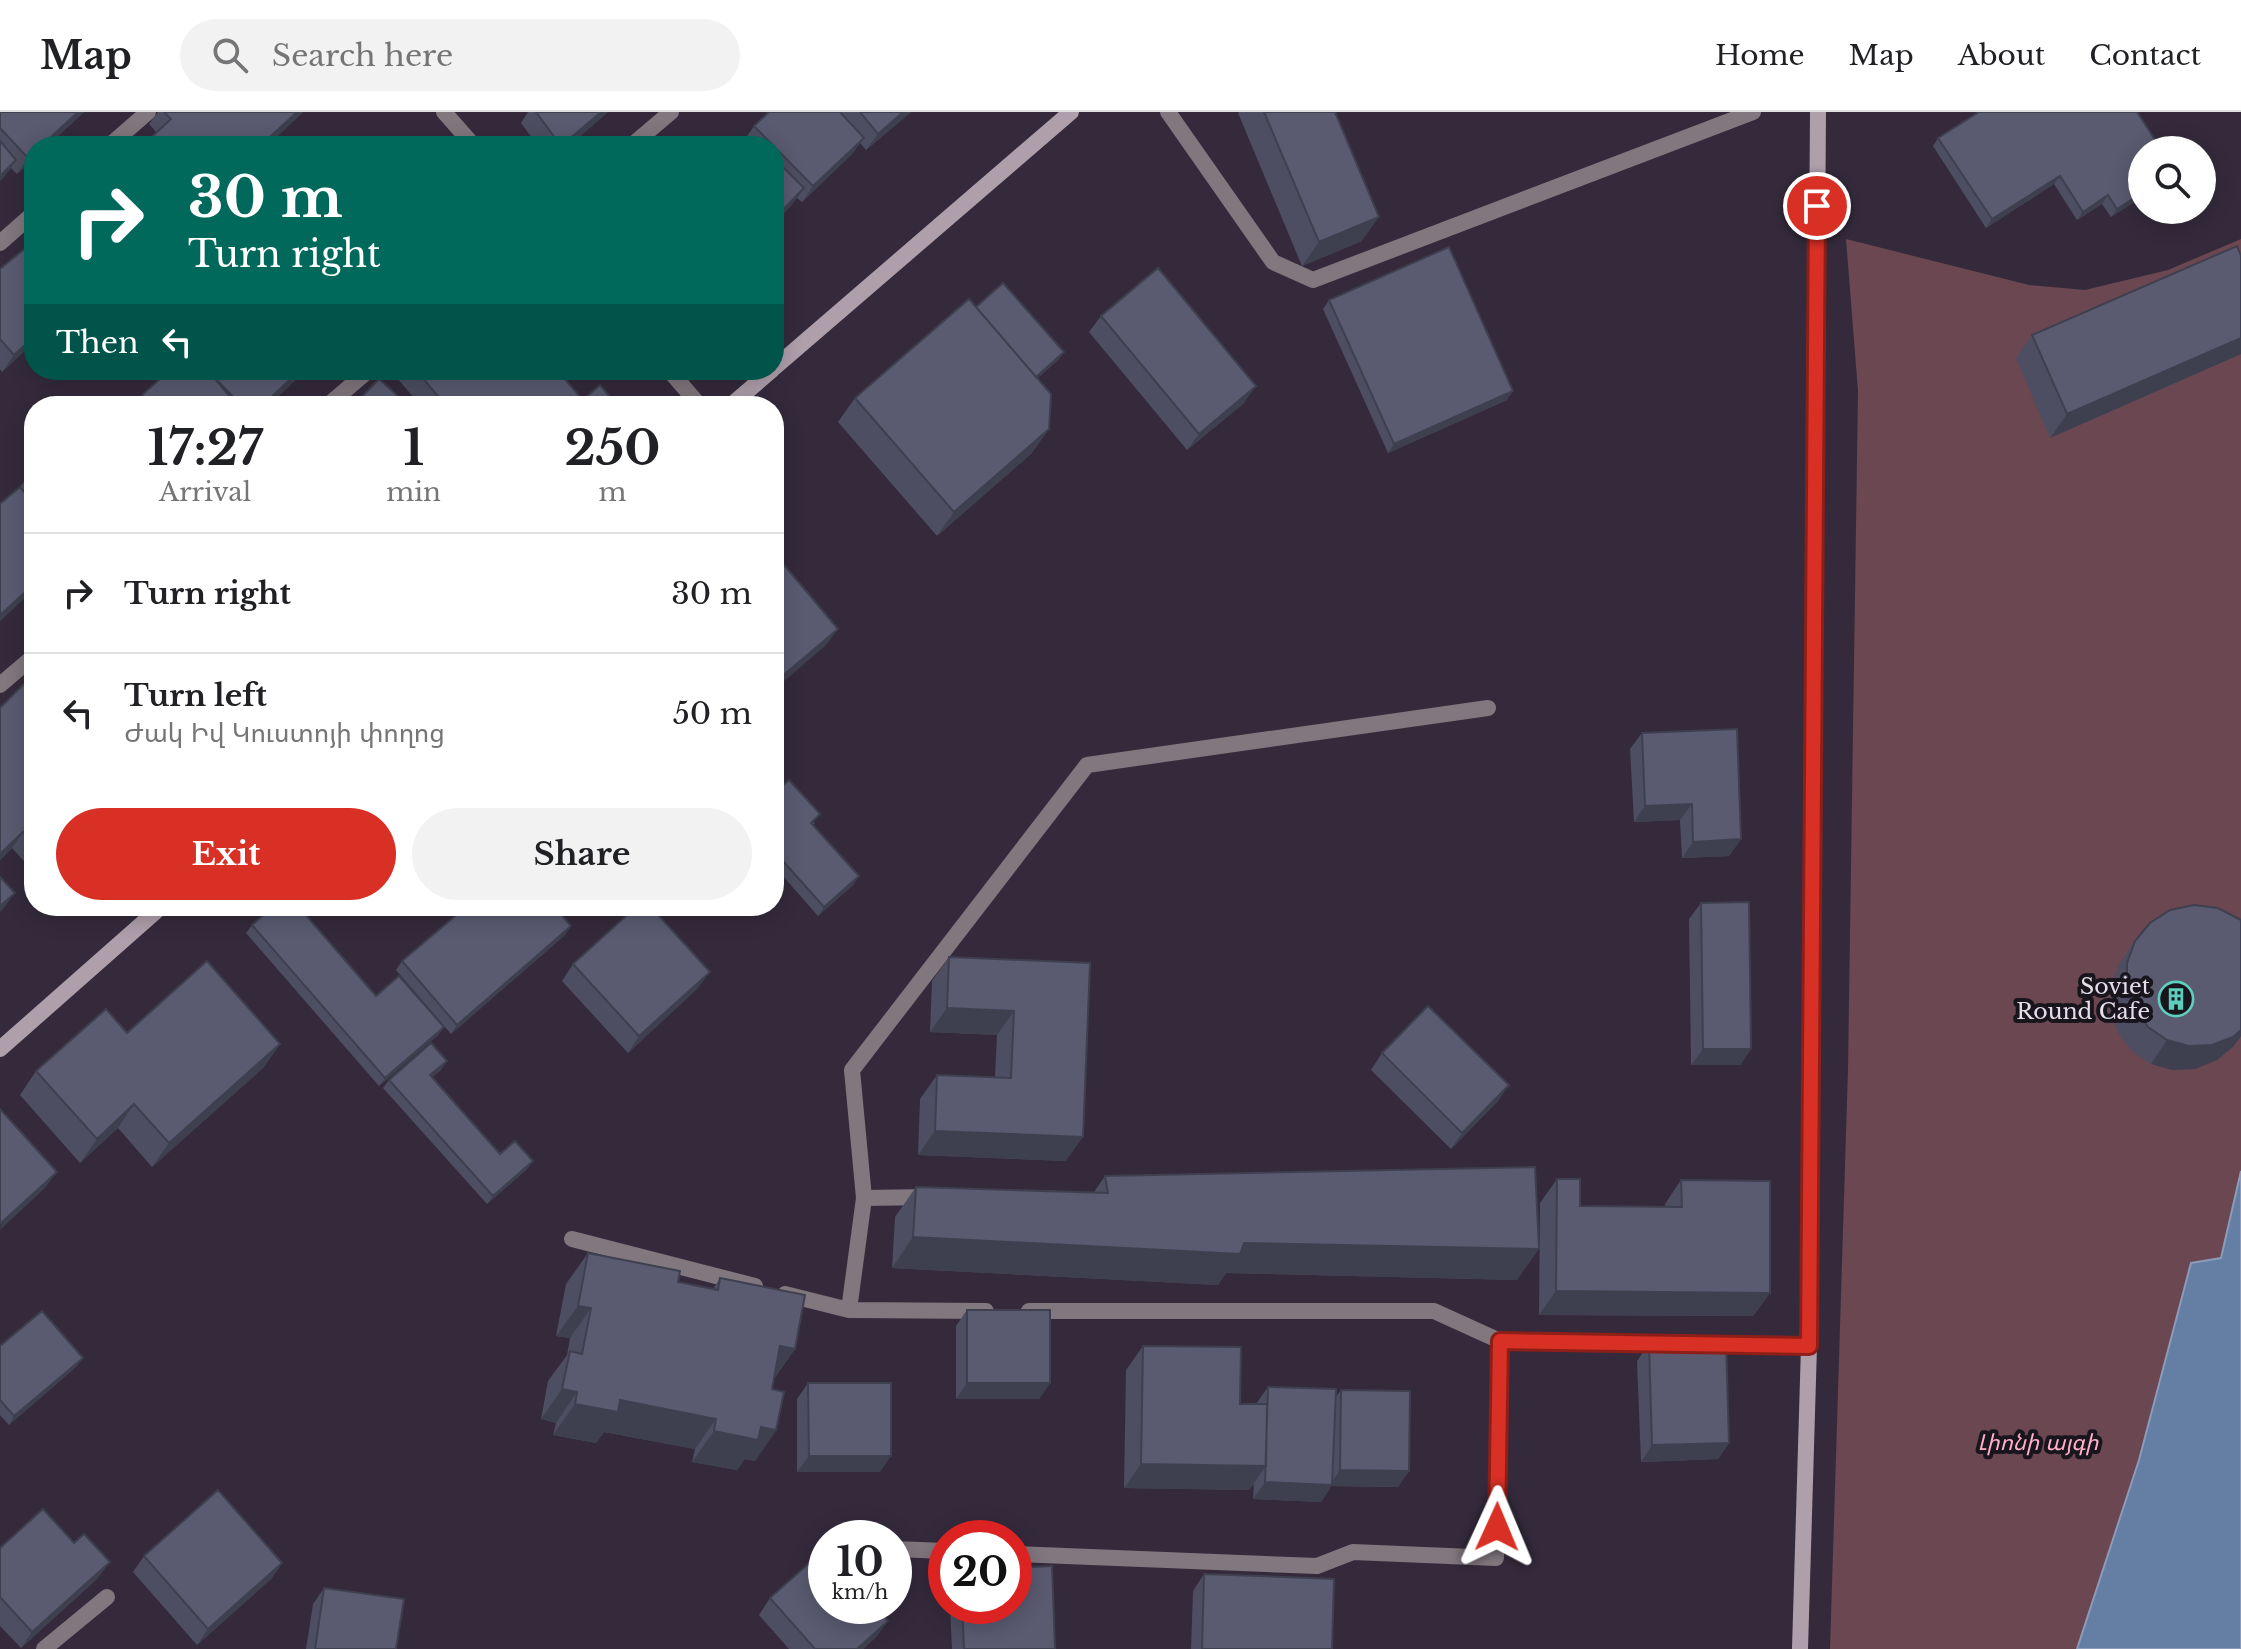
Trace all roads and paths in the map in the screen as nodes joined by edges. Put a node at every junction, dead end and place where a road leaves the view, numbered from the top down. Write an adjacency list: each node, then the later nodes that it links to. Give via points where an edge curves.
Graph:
1 (148, 112): 8 (street)
2 (444, 112): 9 (street)
3 (671, 112): 10 (street)
4 (1071, 112): 13 (main road)
5 (1168, 112): 6 (street, via 1273,262 1313,280)
6 (1753, 112)
7 (1818, 112): 30 (main road)
8 (120, 136)
9 (465, 136)
10 (643, 136)
11 (24, 222): 12 (street)
12 (0, 243)
13 (784, 360)
14 (357, 380): 17 (street)
15 (678, 380): 18 (street)
16 (760, 380): 19 (main road)
17 (339, 396)
18 (691, 396)
19 (742, 396)
20 (24, 665): 21 (street)
21 (0, 685)
22 (1488, 708): 26 (street, via 1087,765 852,1070)
23 (151, 916): 24 (main road)
24 (0, 1049)
25 (943, 1197): 26 (street)
26 (864, 1198): 28 (street)
27 (572, 1239): 28 (street)
28 (849, 1310): 29 (street, via 1434,1311)
29 (1500, 1341): 30 (street); 31 (street, via 1496,1558 1353,1552 1317,1566)
30 (1809, 1346): 34 (main road)
31 (1032, 1555)
32 (107, 1597): 33 (street)
33 (44, 1649)
34 (1800, 1649)

